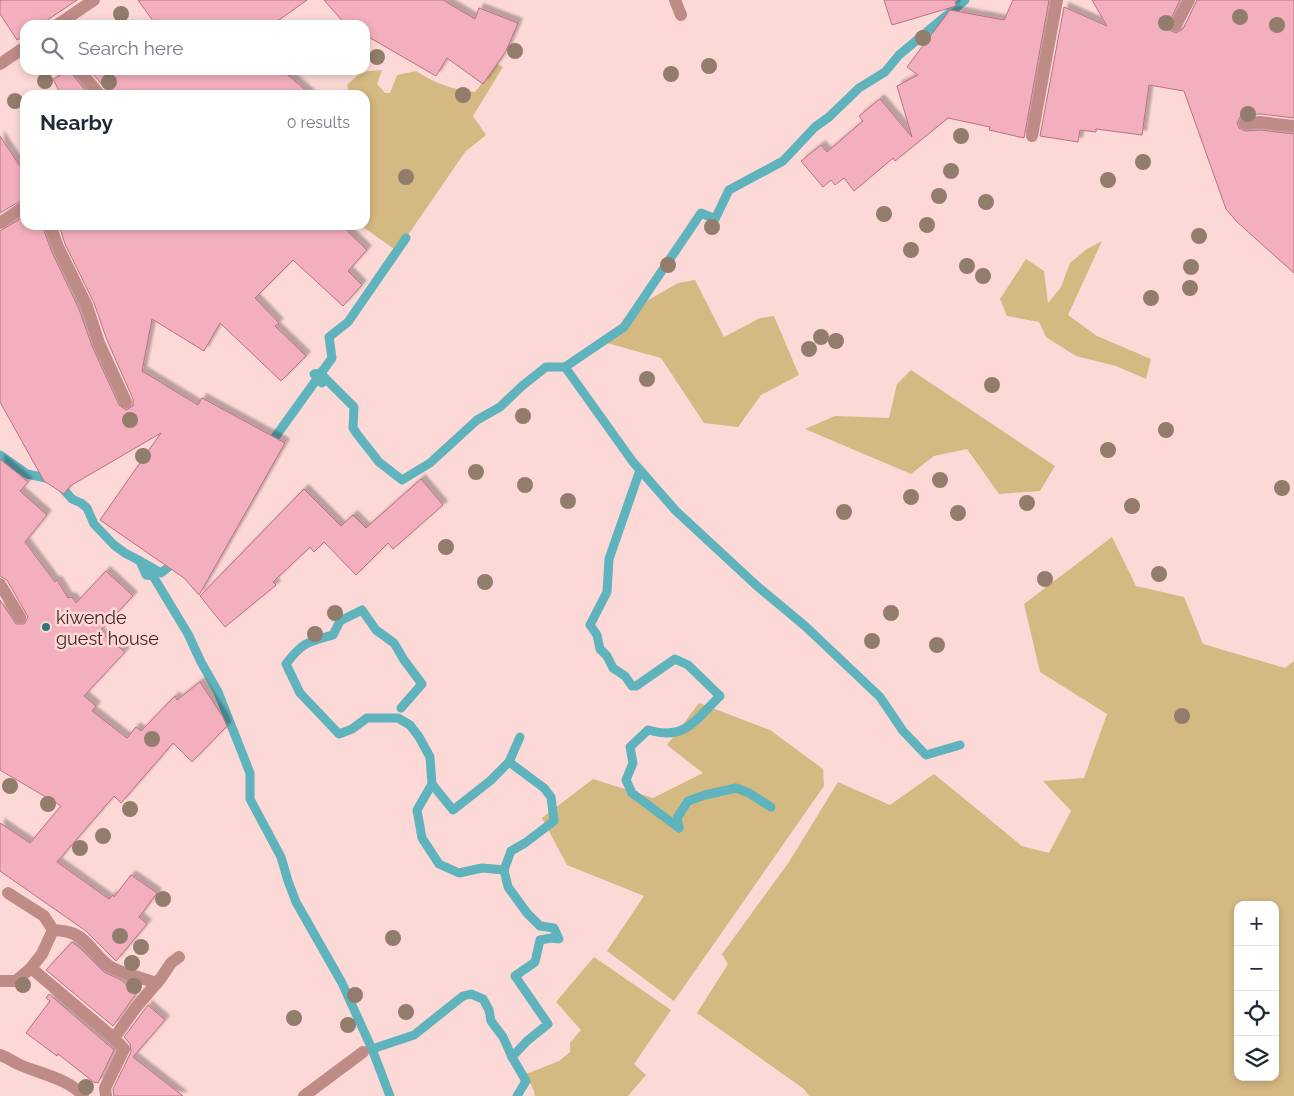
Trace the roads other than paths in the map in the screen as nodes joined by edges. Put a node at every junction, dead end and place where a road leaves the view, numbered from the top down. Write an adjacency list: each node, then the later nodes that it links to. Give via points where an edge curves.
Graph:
1 (94, 0): 6 (street)
2 (675, 0): 5 (street)
3 (1057, 0): 14 (street)
4 (1189, 0): 7 (street)
5 (681, 15)
6 (64, 20)
7 (1176, 25)
8 (20, 50): 9 (street)
9 (0, 64)
10 (83, 75): 11 (street)
11 (96, 90)
12 (1245, 123): 13 (street)
13 (1294, 126)
14 (1032, 136)
15 (20, 209): 16 (street)
16 (0, 223)
17 (52, 230): 18 (street)
18 (126, 402)
19 (0, 584): 20 (street)
20 (20, 617)
21 (8, 894): 22 (street, via 44,916)
22 (53, 930): 24 (street, via 42,954); 26 (street, via 68,931 86,942 110,967)
23 (179, 957): 26 (street)
24 (31, 968): 25 (street, via 16,981); 27 (street)
25 (0, 981)
26 (157, 983): 27 (street)
27 (114, 1038): 31 (street, via 124,1049 105,1088)
28 (363, 1052): 32 (street)
29 (0, 1054): 30 (street, via 61,1081)
30 (83, 1096)
31 (106, 1096)
32 (304, 1096)

